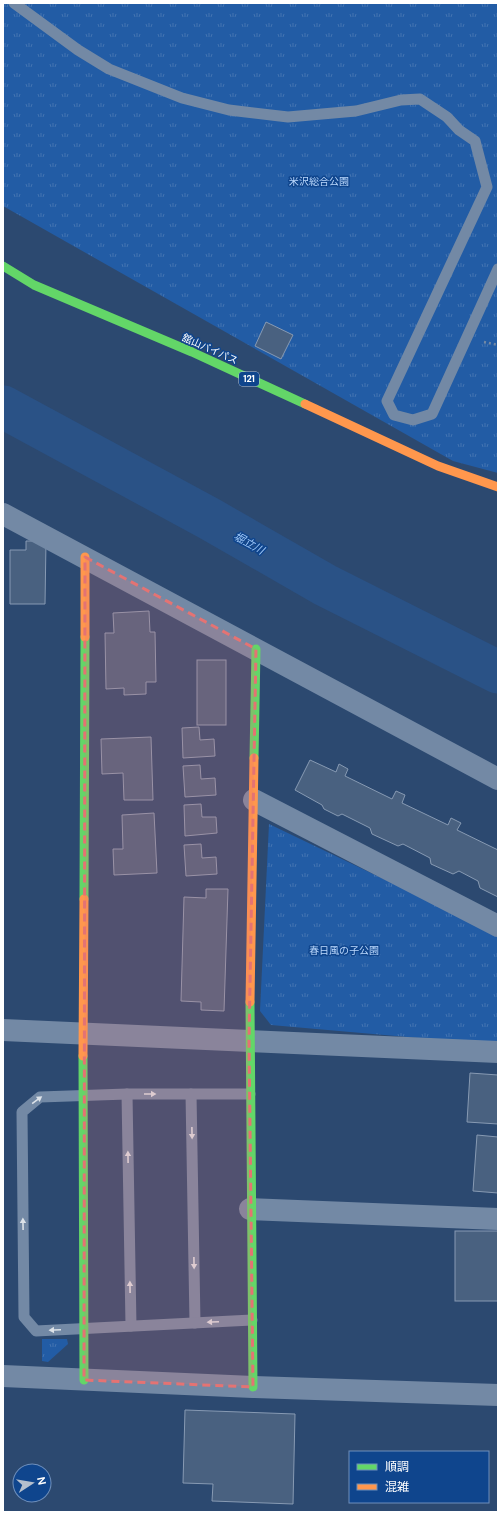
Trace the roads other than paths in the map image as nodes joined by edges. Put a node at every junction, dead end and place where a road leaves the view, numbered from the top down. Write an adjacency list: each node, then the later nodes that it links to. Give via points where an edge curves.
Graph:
1 (14, 3): 3 (lane, via 78,50 109,69 182,98 229,110 288,117 356,111 401,100 420,100 447,117 459,130 475,141 487,187 387,401 394,415 413,420 432,414)
2 (3, 266): 4 (main road, 舘山バイパス / 121, via 34,285 192,352 438,466)
3 (498, 268)
4 (498, 487)
5 (3, 514): 6 (street)
6 (84, 557): 7 (street); 12 (main road)
7 (256, 649): 8 (street); 9 (main road)
8 (498, 779)
9 (254, 800): 10 (street); 13 (main road)
10 (498, 926)
11 (3, 1030): 12 (street)
12 (83, 1035): 13 (street); 18 (main road)
13 (249, 1041): 14 (street); 17 (main road)
14 (498, 1052)
15 (127, 1094): 16 (lane, one-way to 16); 18 (lane); 23 (lane, one-way to 15)
16 (191, 1094): 17 (lane); 22 (lane, one-way to 22)
17 (250, 1094): 19 (main road)
18 (82, 1095): 24 (main road); 24 (lane, one-way to 18, via 36,1330 24,1317 22,1112 40,1096)
19 (250, 1209): 20 (street); 21 (main road)
20 (498, 1219)
21 (252, 1320): 22 (lane, one-way to 22); 27 (main road)
22 (195, 1323): 23 (lane)
23 (131, 1326): 24 (lane)
24 (84, 1329): 26 (main road)
25 (3, 1376): 26 (street)
26 (84, 1380): 27 (street)
27 (253, 1387): 28 (street)
28 (498, 1395)

